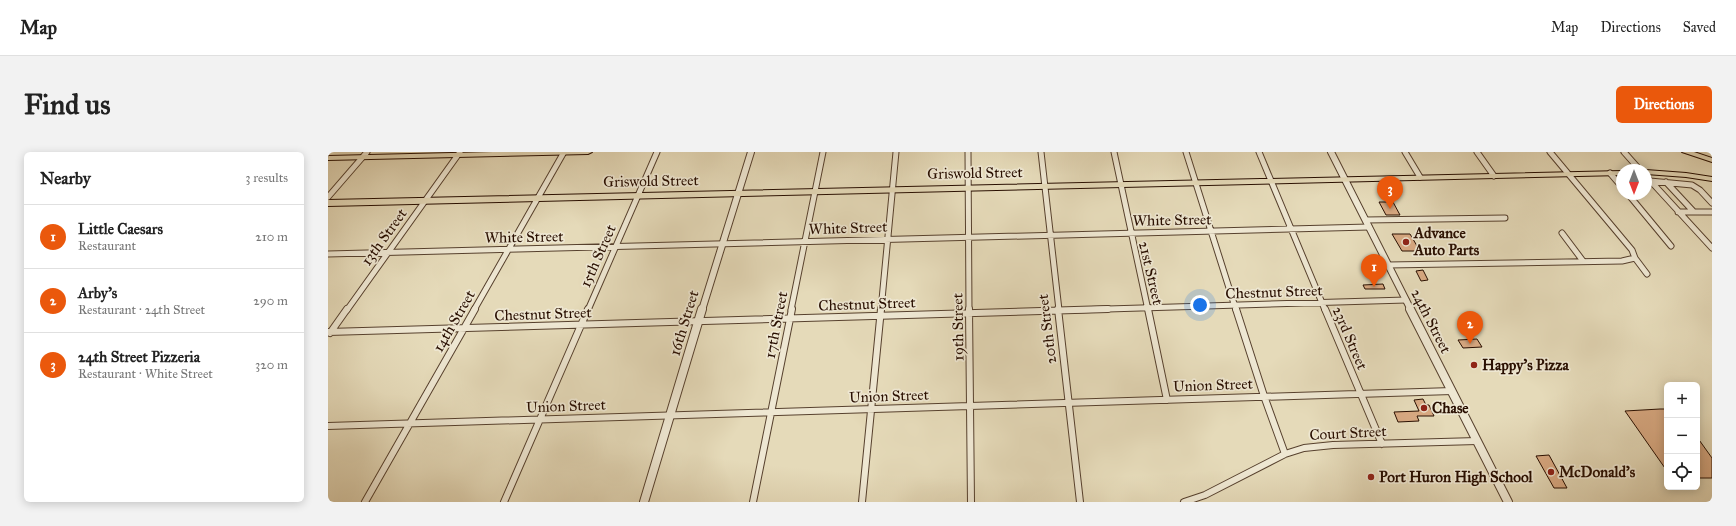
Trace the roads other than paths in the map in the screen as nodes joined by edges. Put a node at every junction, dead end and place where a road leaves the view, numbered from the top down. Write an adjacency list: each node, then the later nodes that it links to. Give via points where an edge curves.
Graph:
1 (564, 152): 2 (main road); 18 (main road); 45 (street, 14th Street)
2 (588, 152)
3 (657, 152): 43 (street, 15th Street)
4 (751, 152): 42 (street, 16th Street)
5 (823, 152): 41 (street, 17th Street)
6 (896, 152): 40 (street)
7 (968, 152): 39 (street, 19th Street)
8 (1041, 152): 38 (street, 20th Street)
9 (1114, 152): 37 (street, 21st Street)
10 (1186, 152): 34 (street)
11 (1259, 152): 32 (street, 23rd Street)
12 (1331, 152): 30 (street, 24th Street)
13 (1405, 152): 28 (street)
14 (1477, 152): 27 (street)
15 (1550, 152): 26 (street)
16 (1624, 152): 22 (street)
17 (1686, 152): 21 (main road)
18 (459, 154): 19 (main road); 46 (street, 13th Street)
19 (365, 155): 20 (main road); 44 (street)
20 (328, 158)
21 (1711, 159)
22 (1635, 164)
23 (1610, 173): 24 (main road, Griswold Street); 26 (main road, Griswold Street); 31 (street)
24 (1616, 173)
25 (1652, 173): 29 (main road)
26 (1568, 174): 27 (main road, Griswold Street); 70 (street, via 1632,250)
27 (1494, 176): 28 (main road, Griswold Street)
28 (1420, 177): 30 (main road, Griswold Street)
29 (1712, 178)
30 (1344, 179): 32 (main road, Griswold Street); 54 (street, 24th Street)
31 (1616, 180)
32 (1270, 181): 34 (main road, Griswold Street); 55 (street, 23rd Street)
33 (1652, 181): 35 (street)
34 (1195, 182): 37 (main road, Griswold Street); 56 (street)
35 (1666, 182): 49 (street, via 1695,186); 50 (street)
36 (1652, 183): 51 (street)
37 (1120, 184): 38 (main road, Griswold Street); 58 (street, 21st Street)
38 (1044, 186): 39 (main road, Griswold Street); 59 (street, 20th Street)
39 (968, 188): 40 (main road, Griswold Street); 60 (street, 19th Street)
40 (892, 189): 41 (main road, Griswold Street); 61 (street)
41 (814, 191): 42 (main road, Griswold Street); 62 (street, 17th Street)
42 (737, 193): 43 (main road, Griswold Street); 63 (street, 16th Street)
43 (637, 195): 45 (main road, Griswold Street); 65 (street, 15th Street)
44 (328, 197)
45 (538, 197): 46 (main road, Griswold Street); 67 (street, 14th Street)
46 (425, 200): 48 (main road, Griswold Street); 68 (street, 13th Street)
47 (1633, 200): 64 (street)
48 (328, 203)
49 (1712, 203)
50 (1693, 211): 51 (street); 52 (street)
51 (1678, 212): 66 (street)
52 (1712, 212)
53 (1505, 218): 54 (street, White Street)
54 (1367, 224): 55 (street, White Street); 72 (street, 24th Street)
55 (1291, 229): 56 (street, White Street); 75 (street, 23rd Street)
56 (1211, 231): 58 (street, White Street); 76 (street)
57 (1562, 232): 71 (street)
58 (1130, 233): 59 (street, White Street); 77 (street, 21st Street)
59 (1050, 236): 60 (street, White Street); 78 (street, 20th Street)
60 (969, 237): 61 (street, White Street); 79 (street, 19th Street)
61 (887, 240): 62 (street, White Street); 80 (street)
62 (805, 242): 63 (street, White Street); 81 (street, 17th Street)
63 (721, 244): 65 (street, White Street); 82 (street, 16th Street)
64 (1671, 246)
65 (615, 247): 67 (street, White Street); 83 (street, 15th Street)
66 (1712, 248)
67 (508, 250): 68 (street, White Street); 84 (street, 14th Street)
68 (387, 253): 69 (street, White Street); 85 (street, 13th Street)
69 (328, 254)
70 (1635, 258): 71 (street, via 1622,261); 73 (street)
71 (1583, 261): 72 (street)
72 (1388, 265): 74 (street, 24th Street)
73 (1647, 274)
74 (1406, 300): 75 (street, Chestnut Street); 86 (street, 24th Street)
75 (1322, 303): 76 (street, Chestnut Street); 87 (street, 23rd Street)
76 (1235, 306): 77 (street, Chestnut Street); 88 (street)
77 (1147, 308): 78 (street, Chestnut Street); 89 (street, 21st Street)
78 (1058, 311): 79 (street, Chestnut Street); 90 (street, 20th Street)
79 (969, 313): 80 (street, Chestnut Street); 91 (street, 19th Street)
80 (880, 316): 81 (street, Chestnut Street); 92 (street)
81 (790, 318): 82 (street, Chestnut Street); 93 (street, 17th Street)
82 (698, 321): 83 (street, Chestnut Street); 94 (street, 16th Street)
83 (581, 324): 84 (street, Chestnut Street); 95 (street, 15th Street)
84 (464, 328): 85 (street, Chestnut Street); 96 (street, 14th Street)
85 (329, 333)
86 (1452, 391): 87 (street, Union Street); 98 (street, 24th Street)
87 (1361, 394): 88 (street, Union Street); 99 (street, 23rd Street)
88 (1264, 396): 89 (street, Union Street); 100 (street)
89 (1167, 400): 90 (street, Union Street)
90 (1069, 403): 91 (street, Union Street); 107 (street, 20th Street)
91 (970, 406): 92 (street, Union Street); 106 (street, 19th Street)
92 (871, 410): 93 (street, Union Street); 105 (street)
93 (771, 412): 94 (street, Union Street); 104 (street, 17th Street)
94 (670, 416): 95 (street, Union Street); 103 (street, 16th Street)
95 (540, 420): 96 (street, Union Street); 102 (street, 15th Street)
96 (409, 424): 97 (street, Union Street); 101 (street, 14th Street)
97 (328, 426)
98 (1477, 442): 99 (street, Court Street); 109 (street, 24th Street)
99 (1382, 444): 100 (street, Court Street, via 1318,446)
100 (1284, 454): 108 (street, Court Street, via 1205,495)
101 (365, 502)
102 (504, 502)
103 (644, 502)
104 (753, 502)
105 (862, 502)
106 (972, 502)
107 (1080, 502)
108 (1184, 502)
109 (1508, 502)

